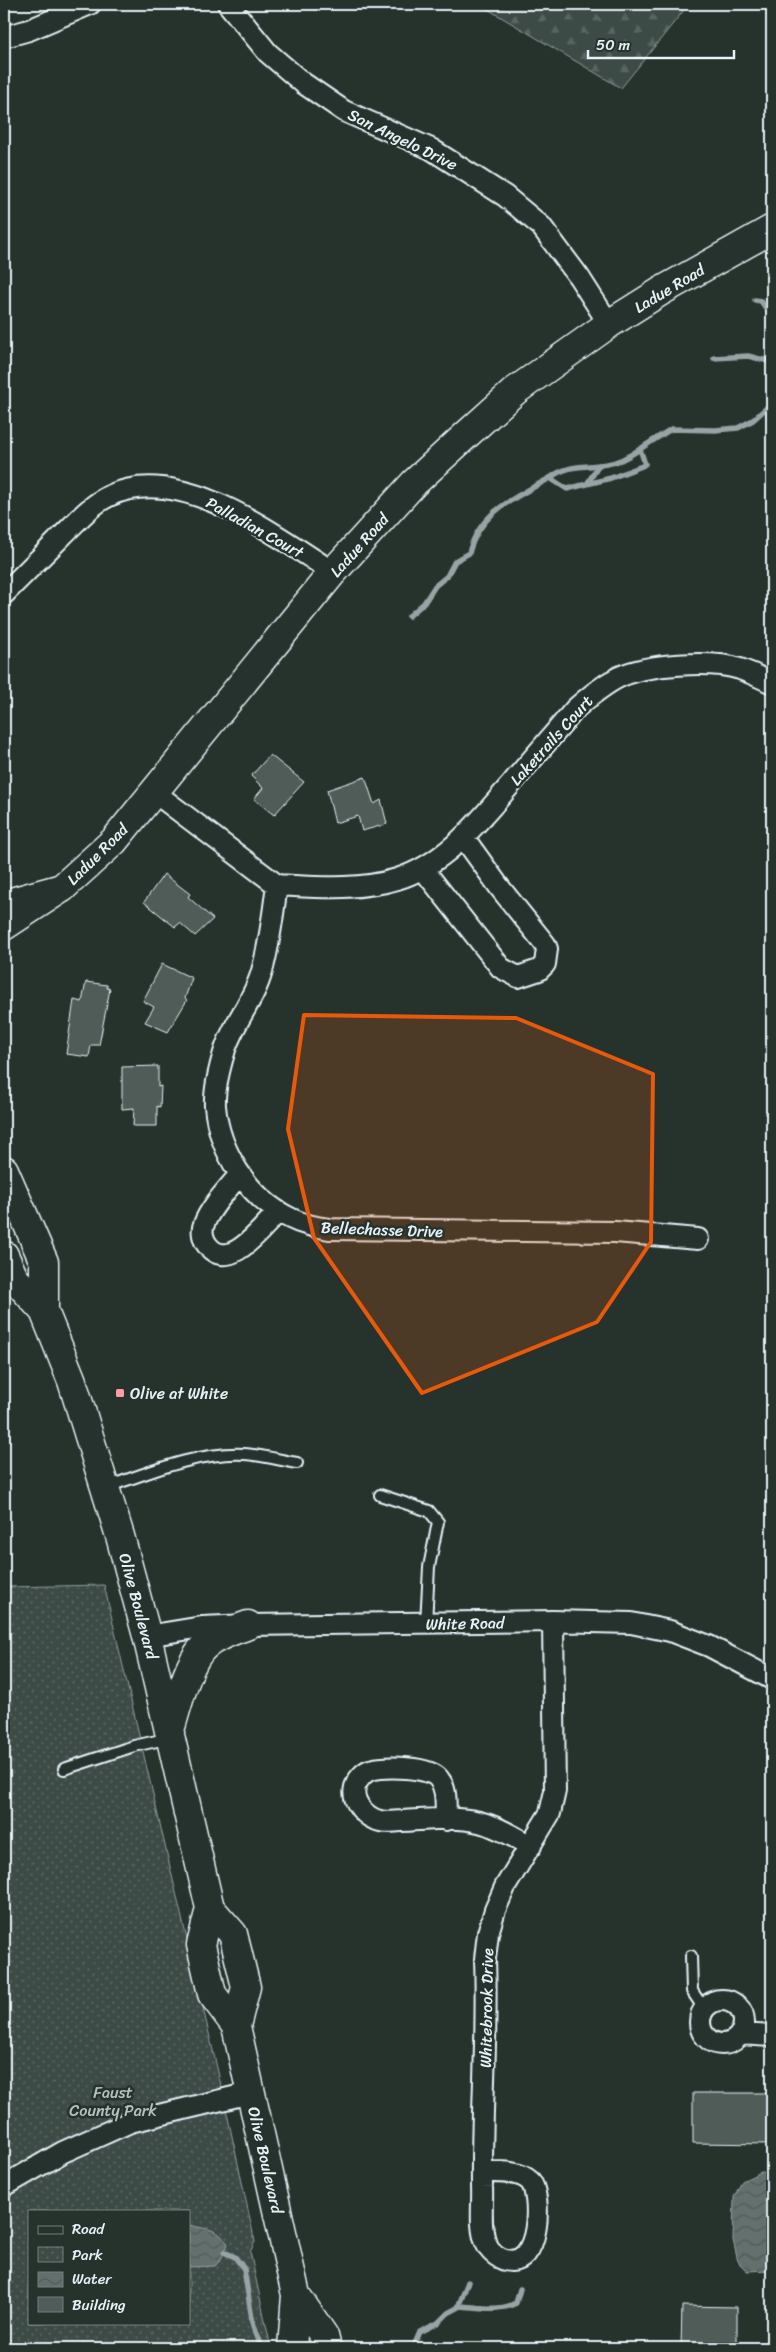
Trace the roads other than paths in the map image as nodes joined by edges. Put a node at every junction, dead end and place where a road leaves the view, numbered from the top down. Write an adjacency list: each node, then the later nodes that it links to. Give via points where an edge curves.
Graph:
1 (90, 4): 3 (street)
2 (228, 4): 5 (street, San Angelo Drive, via 268,53 303,83 344,111 431,149 505,196 541,226 579,276)
3 (4, 37)
4 (772, 229): 5 (main road, Ladue Road)
5 (609, 324): 6 (main road, Ladue Road, via 514,391 414,483)
6 (333, 572): 7 (street, Palladian Court, via 222,505 176,490 128,489 108,496 84,515); 9 (main road, Ladue Road)
7 (4, 594)
8 (772, 683): 10 (street, Laketrails Court, via 739,669 706,665 644,668 620,677 597,690 576,708)
9 (154, 792): 12 (street); 13 (main road, Ladue Road, via 114,841)
10 (464, 838): 11 (street, Laketrails Court); 11 (street, via 545,944 545,964 539,970 518,977 501,968)
11 (423, 868): 12 (street, Laketrails Court, via 397,879 365,886 302,888)
12 (277, 885): 17 (street, Bellechasse Drive, via 262,972 251,1001 224,1051 218,1076 215,1104 220,1135)
13 (62, 888): 14 (main road); 15 (main road, Ladue Road)
14 (4, 904)
15 (4, 926)
16 (4, 1170): 21 (main road, Olive Boulevard, via 44,1262)
17 (240, 1174): 18 (street, Bellechasse Drive); 18 (street, via 203,1226 202,1234 210,1248 223,1254 239,1251)
18 (278, 1212): 19 (street, Bellechasse Drive, via 306,1225 330,1229 615,1232)
19 (698, 1239)
20 (4, 1255): 21 (main road, Olive Boulevard, via 14,1278)
21 (44, 1311): 23 (main road, Olive Boulevard, via 72,1381)
22 (297, 1463): 23 (lane, via 244,1454 203,1458)
23 (106, 1488): 28 (main road, Olive Boulevard)
24 (380, 1495): 26 (lane, via 429,1511 438,1522 429,1566)
25 (553, 1621): 26 (street, White Road); 29 (street, White Road, via 632,1623 670,1632 709,1646); 33 (street, Whitebrook Drive, via 555,1791 550,1813)
26 (426, 1624): 27 (street, White Road)
27 (248, 1625): 28 (street, White Road, via 202,1627); 30 (main road, via 224,1634 202,1648 187,1675)
28 (147, 1636): 30 (main road, Olive Boulevard)
29 (772, 1679)
30 (170, 1734): 31 (lane); 38 (main road, Olive Boulevard, via 210,1908 201,1945 206,1969 212,1994 236,2026)
31 (64, 1769)
32 (446, 1820): 33 (street, via 478,1822)
33 (531, 1846): 39 (street, Whitebrook Drive, via 505,1887 488,1933)
34 (691, 1956): 35 (lane, via 692,1991)
35 (704, 2009): 36 (street, via 714,2001 734,2003 743,2014); 36 (street, via 700,2026 707,2039 729,2043)
36 (740, 2034): 37 (street)
37 (772, 2036)
38 (250, 2093): 40 (street, via 130,2122 63,2152); 41 (main road, Olive Boulevard)
39 (482, 2172)
40 (4, 2186)
41 (296, 2295): 42 (main road, Olive Boulevard); 43 (main road, Olive Boulevard, via 324,2336)
42 (292, 2348)
43 (327, 2348)

